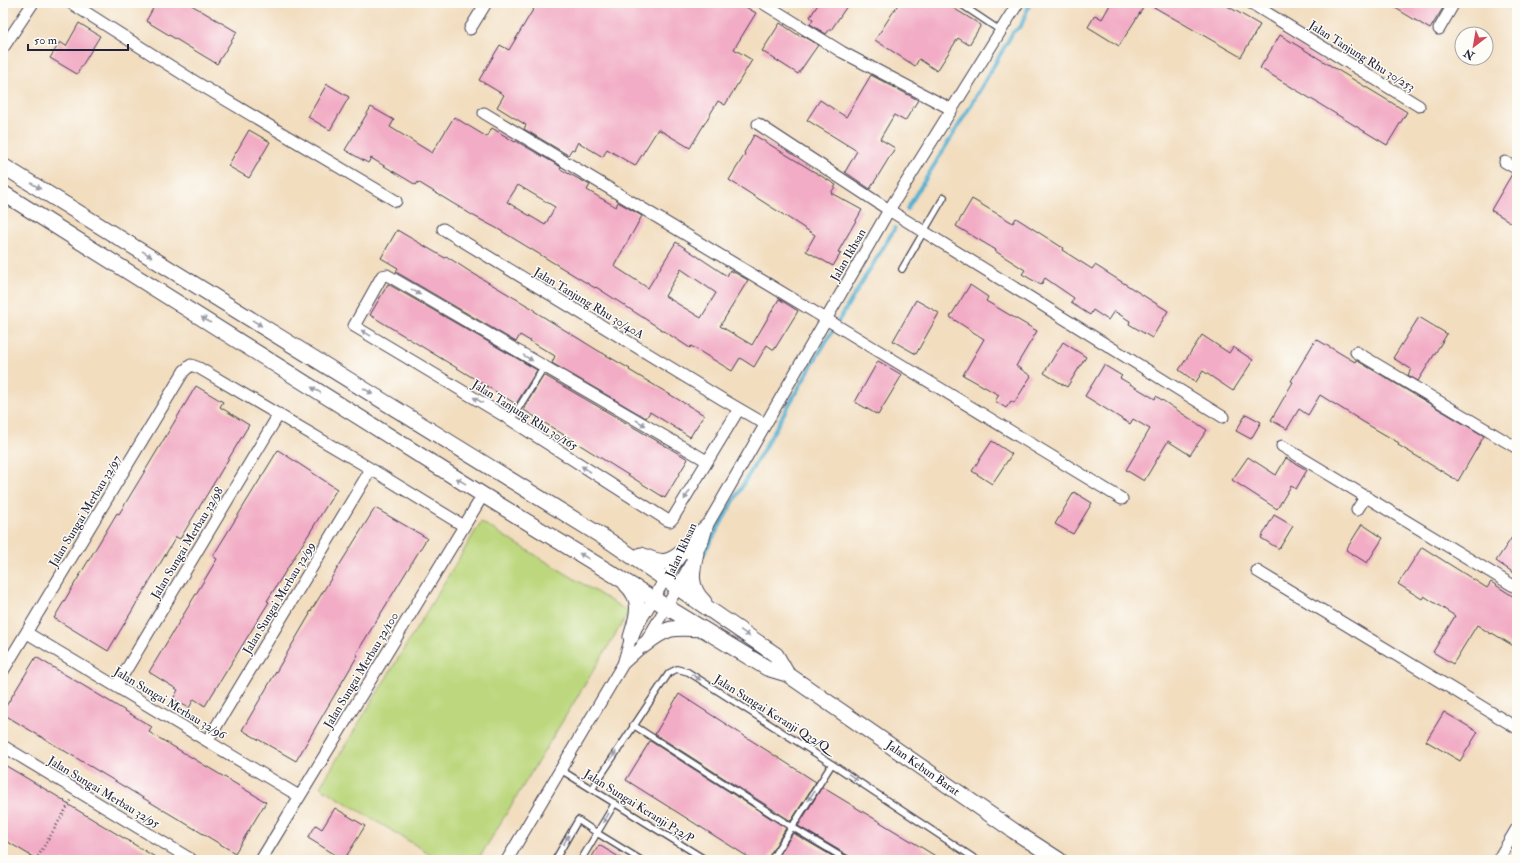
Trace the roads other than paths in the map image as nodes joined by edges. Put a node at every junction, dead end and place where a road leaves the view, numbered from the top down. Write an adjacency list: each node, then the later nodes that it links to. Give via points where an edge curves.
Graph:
1 (33, 3): 12 (street)
2 (71, 3): 22 (street, via 194,82)
3 (486, 3): 9 (street)
4 (763, 3): 14 (street, via 842,52)
5 (959, 3): 11 (lane)
6 (1251, 3): 13 (street, Jalan Tanjung Rhu 30/253)
7 (1454, 3): 10 (street)
8 (1014, 5): 11 (street, Jalan Ikhsan)
9 (470, 29)
10 (1439, 29)
11 (1001, 31): 14 (street, Jalan Ikhsan)
12 (3, 48)
13 (1419, 106)
14 (951, 108): 23 (street, Jalan Ikhsan)
15 (484, 113): 27 (street)
16 (758, 124): 23 (street)
17 (1505, 162): 19 (street)
18 (3, 166): 44 (main road, one-way to 44)
19 (1517, 169)
20 (3, 193): 39 (main road, one-way to 20)
21 (944, 197): 25 (lane)
22 (396, 201)
23 (889, 210): 25 (street); 27 (street, Jalan Ikhsan)
24 (443, 228): 30 (street, Jalan Tanjung Rhu 30/40A)
25 (925, 231): 26 (lane); 32 (street)
26 (902, 269)
27 (829, 321): 34 (street, Jalan Ikhsan); 41 (street)
28 (1356, 352): 36 (street)
29 (544, 367): 33 (lane); 33 (street, Jalan Tanjung Rhu 30/165, one-way to 29, via 354,326 382,276 387,275); 37 (street, one-way to 37)
30 (739, 409): 34 (street, Jalan Tanjung Rhu 30/40A); 37 (street)
31 (279, 414): 38 (street); 55 (street, Jalan Sungai Merbau 32/97, via 199,368 191,365 184,371); 61 (street, Jalan Sungai Merbau 32/98)
32 (1223, 417)
33 (511, 420): 37 (street, Jalan Tanjung Rhu 30/165, one-way to 33, via 670,521)
34 (765, 424): 45 (street, Jalan Ikhsan, via 708,524 696,534)
35 (1282, 446): 40 (street)
36 (1517, 448)
37 (707, 461)
38 (371, 469): 43 (street); 64 (street, Jalan Sungai Merbau 32/99)
39 (483, 495): 43 (street, Jalan Sungai Merbau 32/100); 47 (main road, one-way to 39)
40 (1366, 496): 42 (street); 50 (street)
41 (1122, 500)
42 (1357, 510)
43 (464, 526): 69 (street, Jalan Sungai Merbau 32/100)
44 (611, 542): 45 (main road, via 660,562 670,561); 48 (main road, Jalan Kebun Barat)
45 (691, 551): 48 (street, Jalan Ikhsan); 49 (street, Jalan Ikhsan); 53 (main road, via 692,582 695,591)
46 (1257, 571): 63 (street)
47 (618, 576): 51 (main road, Jalan Kebun Barat); 56 (main road, via 633,590 638,601)
48 (665, 579): 49 (main road, Jalan Kebun Barat); 51 (street, Jalan Ikhsan)
49 (678, 587): 52 (street, Jalan Ikhsan); 53 (main road, Jalan Kebun Barat)
50 (1517, 588)
51 (654, 598): 52 (main road, Jalan Kebun Barat); 56 (street, Jalan Ikhsan)
52 (667, 607): 54 (main road, Jalan Kebun Barat); 57 (street, Jalan Ikhsan)
53 (723, 618): 60 (main road, Jalan Kebun Barat, one-way to 60, via 776,654)
54 (705, 630): 57 (main road, via 673,628 658,634); 60 (main road, Jalan Kebun Barat, via 767,668)
55 (27, 633): 59 (street, Jalan Sungai Merbau 32/97); 61 (street, Jalan Sungai Merbau 32/96)
56 (631, 637): 58 (street, Jalan Ikhsan)
57 (644, 645): 58 (street, Jalan Ikhsan)
58 (623, 664): 67 (street)
59 (3, 671)
60 (787, 674): 84 (main road, Jalan Kebun Barat)
61 (117, 685): 64 (street, Jalan Sungai Merbau 32/96)
62 (633, 726): 66 (lane, Jalan Sungai Keranji Q32/Q, one-way to 66, via 662,682 669,673 677,669 688,672); 68 (lane, Jalan Sungai Keranji Q32/Q, one-way to 62); 71 (lane)
63 (1517, 728)
64 (208, 740): 69 (street, Jalan Sungai Merbau 32/96)
65 (3, 746): 74 (street, Jalan Sungai Merbau 32/95)
66 (832, 764): 71 (lane, one-way to 71); 83 (lane, Jalan Sungai Keranji Q32/Q, one-way to 83)
67 (561, 770): 68 (lane, Jalan Sungai Keranji P32/P); 76 (street)
68 (592, 789): 70 (lane, Jalan Sungai Keranji P32/P)
69 (299, 796): 75 (street, Jalan Sungai Merbau 32/100)
70 (615, 803): 73 (lane, one-way to 73); 80 (lane, Jalan Sungai Keranji P32/P)
71 (792, 827): 81 (lane); 82 (lane)
72 (1517, 828): 85 (street)
73 (597, 833): 77 (lane, one-way to 73, via 578,820); 78 (lane); 79 (lane)
74 (192, 860)
75 (261, 860)
76 (507, 860)
77 (555, 860)
78 (580, 860)
79 (641, 860)
80 (706, 860)
81 (771, 860)
82 (847, 860)
83 (977, 860)
84 (1059, 860)
85 (1500, 860)

